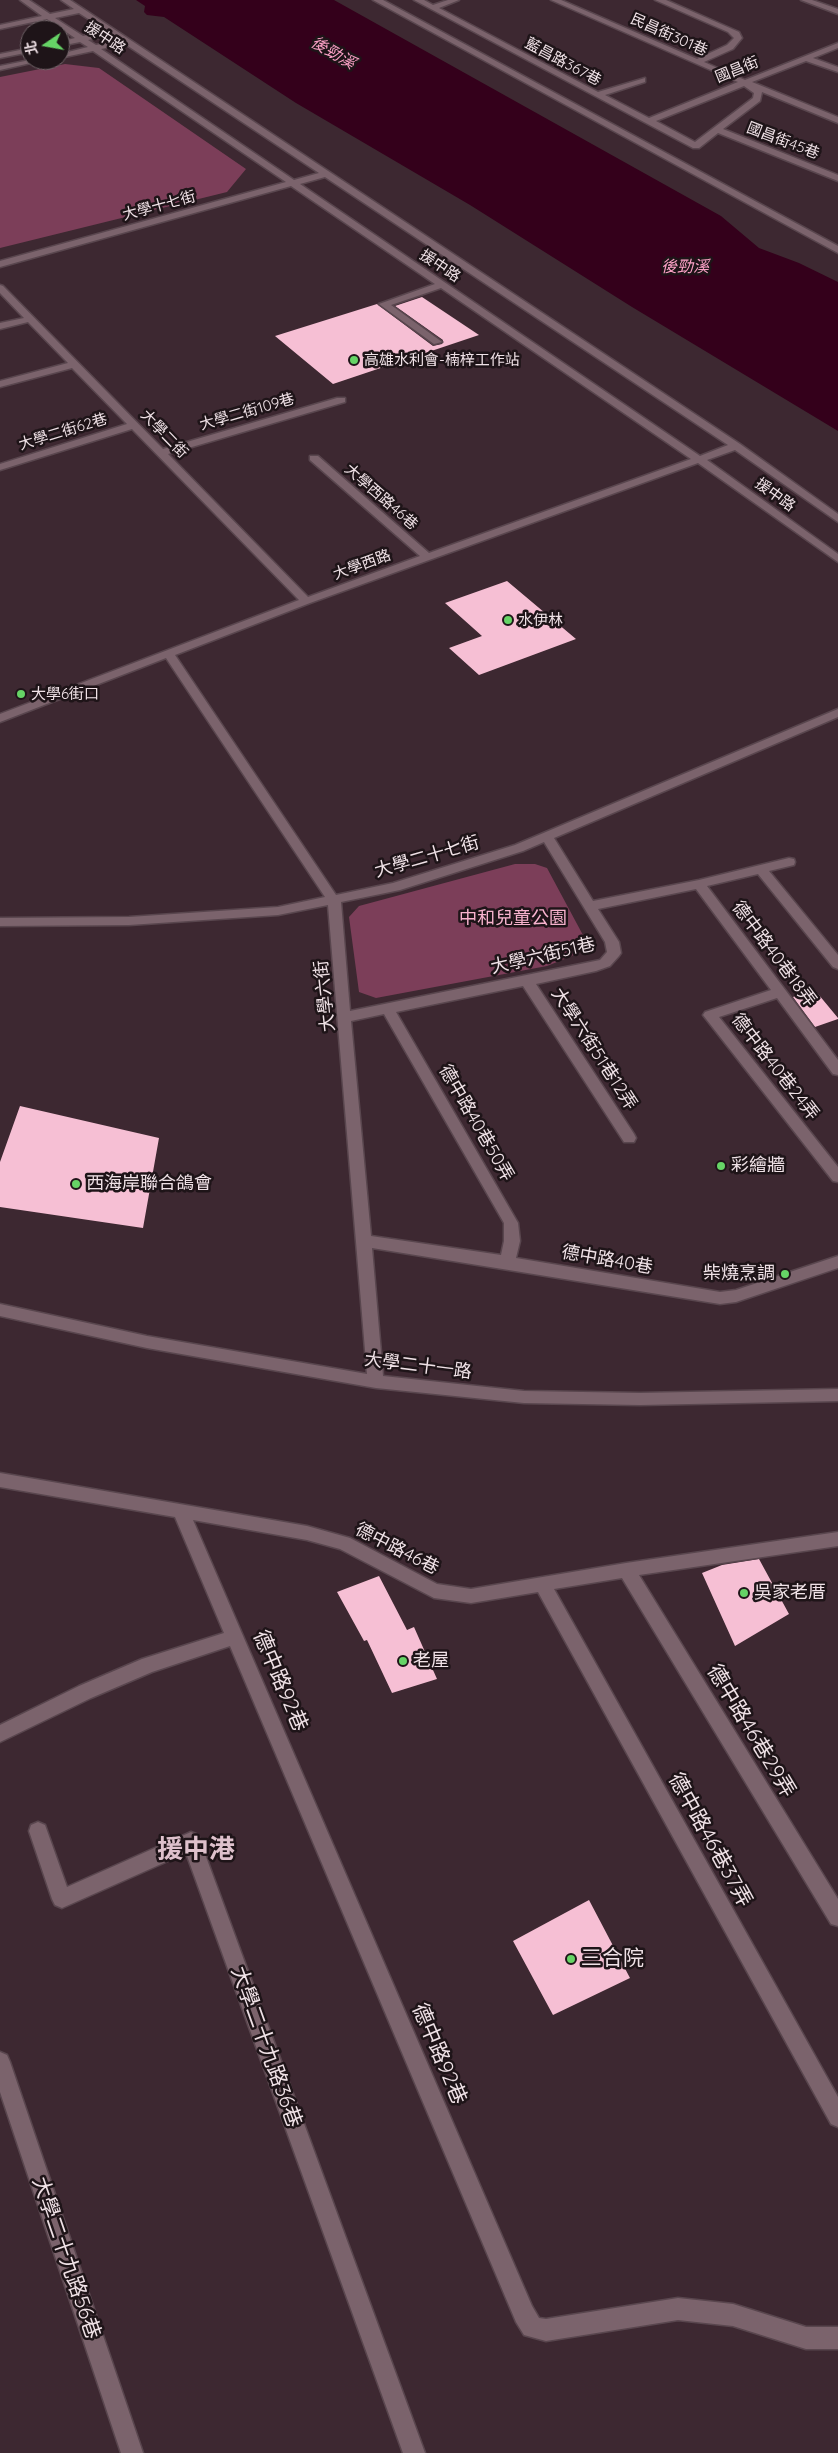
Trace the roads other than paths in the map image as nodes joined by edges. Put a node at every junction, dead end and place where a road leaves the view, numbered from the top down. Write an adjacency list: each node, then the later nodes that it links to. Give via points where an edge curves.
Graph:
1 (24, 0): 12 (street, 援中路)
2 (65, 0): 10 (street, 援中路)
3 (377, 0): 41 (street)
4 (418, 0): 9 (street, 藍昌路367巷)
5 (455, 0): 9 (street)
6 (556, 0): 28 (street, 民昌街301巷)
7 (658, 0): 28 (street, via 736,34 738,38 730,47)
8 (805, 0): 11 (street)
9 (432, 8): 34 (street, 藍昌路367巷)
10 (80, 10): 12 (street); 13 (street, 援中路)
11 (838, 12)
12 (48, 17): 14 (street, 援中路); 16 (street)
13 (92, 18): 15 (street); 18 (street, 援中路)
14 (52, 20)
15 (70, 23)
16 (0, 27)
17 (70, 32): 19 (street, 援中路)
18 (113, 32): 19 (street); 20 (street, 援中路)
19 (80, 39): 21 (street); 23 (street, 援中路)
20 (126, 41): 23 (street); 38 (street, 援中路)
21 (70, 42)
22 (838, 45): 27 (street, 國昌街)
23 (94, 48): 25 (street); 40 (street, 援中路)
24 (20, 52): 26 (street)
25 (70, 54)
26 (0, 56)
27 (805, 58): 31 (street); 33 (street, 國昌街)
28 (698, 62): 33 (street, 民昌街301巷)
29 (20, 64): 30 (street)
30 (0, 68)
31 (838, 70)
32 (642, 80): 34 (street)
33 (744, 82): 35 (street, 民昌街301巷); 36 (street, 國昌街); 37 (street, via 757,91 757,99)
34 (596, 95): 36 (street, 藍昌路367巷)
35 (838, 120)
36 (647, 122): 37 (street, 藍昌路367巷, via 696,146)
37 (717, 130): 39 (street, 國昌街45巷)
38 (325, 174): 40 (street, 大學十七街); 52 (street, 援中路)
39 (838, 178)
40 (292, 184): 42 (street, 大學十七街); 43 (street, 援中路)
41 (838, 250)
42 (0, 264)
43 (441, 285): 47 (street, via 384,304); 55 (street, 援中路)
44 (0, 288): 45 (street, 大學二街)
45 (30, 318): 46 (street); 48 (street, 大學二街)
46 (0, 326)
47 (437, 342)
48 (74, 364): 49 (street); 51 (street, 大學二街)
49 (0, 384)
50 (341, 400): 53 (street, 大學二街109巷)
51 (134, 426): 53 (street, 大學二街); 56 (street, 大學二街62巷)
52 (736, 446): 55 (street, 大學西路); 57 (street, 援中路)
53 (161, 453): 60 (street, 大學二街)
54 (314, 458): 58 (street, 大學西路46巷)
55 (701, 460): 58 (street, 大學西路); 59 (street, 援中路)
56 (0, 467)
57 (838, 519)
58 (428, 558): 60 (street, 大學西路)
59 (838, 559)
60 (306, 601): 61 (street, 大學西路)
61 (169, 654): 63 (street, 大學西路); 68 (street, 大學六街)
62 (838, 713): 64 (street, 大學二十七街)
63 (0, 718)
64 (548, 837): 68 (street, 大學二十七街, via 404,884); 69 (street, 大學六街51巷)
65 (789, 862): 66 (street)
66 (761, 869): 67 (street); 71 (street)
67 (699, 884): 69 (street); 73 (street, 德中路40巷18弄)
68 (334, 901): 70 (street, 大學二十七街, via 278,911 139,921); 75 (street, 大學六街)
69 (589, 906): 72 (street, 大學六街51巷, via 612,942 614,952 605,963)
70 (0, 922)
71 (838, 964)
72 (526, 981): 74 (street, 大學六街51巷); 77 (street, 大學六街51巷12弄)
73 (780, 992): 76 (street, 德中路40巷18弄); 78 (street, 德中路40巷24弄, via 710,1015)
74 (388, 1009): 75 (street, 大學六街51巷); 80 (street, 德中路40巷50弄, via 511,1223 512,1241)
75 (346, 1017): 79 (street, 大學六街)
76 (838, 1070)
77 (629, 1138)
78 (838, 1177)
79 (365, 1241): 80 (street, 德中路40巷); 83 (street, 大學六街)
80 (507, 1262): 81 (street, 德中路40巷, via 720,1298 736,1296)
81 (838, 1262)
82 (0, 1310): 83 (street, 大學二十一路, via 148,1342)
83 (376, 1382): 84 (street, 大學二十一路, via 524,1397 640,1399)
84 (838, 1395)
85 (0, 1480): 86 (street, 德中路46巷)
86 (181, 1512): 89 (street, 德中路46巷, via 307,1533 344,1543 434,1591 471,1596); 90 (street, 德中路92巷)
87 (838, 1539): 88 (street, 德中路46巷)
88 (626, 1570): 89 (street, 德中路46巷); 93 (street, 德中路46巷29弄)
89 (542, 1584): 95 (street, 德中路46巷37弄)
90 (235, 1636): 91 (street, via 148,1665); 96 (street, 德中路92巷, via 524,2314 532,2326 546,2330 678,2309 734,2315 806,2338)
91 (0, 1734)
92 (38, 1831): 98 (street, 大學二十九路36巷, via 62,1899 190,1841)
93 (838, 1917)
94 (0, 2062): 97 (street, 大學二十九路56巷)
95 (838, 2117)
96 (838, 2338)
97 (132, 2453)
98 (414, 2453)

